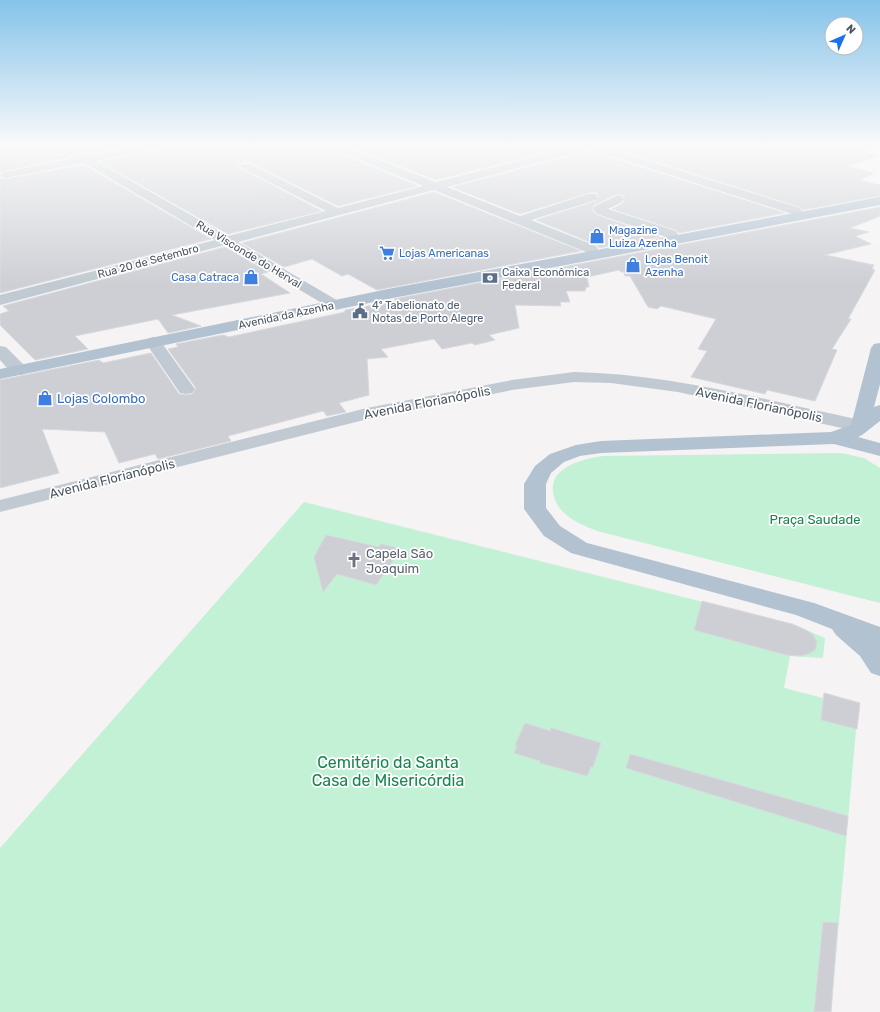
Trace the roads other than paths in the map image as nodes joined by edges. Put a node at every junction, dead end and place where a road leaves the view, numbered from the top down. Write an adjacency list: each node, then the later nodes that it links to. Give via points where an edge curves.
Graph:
1 (141, 191): 14 (street, Rua Visconde do Herval)
2 (296, 191): 11 (street)
3 (415, 191): 11 (street, Rua 20 de Setembro)
4 (448, 191): 12 (street)
5 (735, 191): 10 (street)
6 (880, 195): 10 (main road, Avenida da Azenha)
7 (592, 197): 12 (street)
8 (618, 199): 13 (street, via 599,209)
9 (880, 201): 17 (main road, Avenida da Azenha)
10 (796, 211): 13 (main road, Avenida da Azenha)
11 (337, 212): 14 (street, Rua 20 de Setembro)
12 (520, 220): 15 (street)
13 (671, 234): 15 (main road, Avenida da Azenha)
14 (227, 240): 16 (street, Rua 20 de Setembro); 17 (street, Rua Visconde do Herval)
15 (591, 249): 17 (main road, Avenida da Azenha)
16 (0, 300)
17 (330, 302): 18 (main road, Avenida da Azenha); 20 (main road, Avenida da Azenha)
18 (153, 342): 20 (main road, Avenida da Azenha); 21 (street)
19 (880, 348): 23 (main road)
20 (5, 363)
21 (186, 390)
22 (880, 412): 23 (main road)
23 (860, 426): 24 (main road, via 855,431); 26 (street, Avenida Florianópolis, via 678,387 611,378 574,377 512,385 367,414)
24 (833, 438): 25 (main road); 27 (main road, via 576,450 557,458 542,470 535,484 535,509 552,531 579,548 805,609)
25 (880, 450)
26 (0, 506)
27 (834, 621): 28 (main road); 29 (main road, via 863,642)
28 (880, 636)
29 (880, 666)

